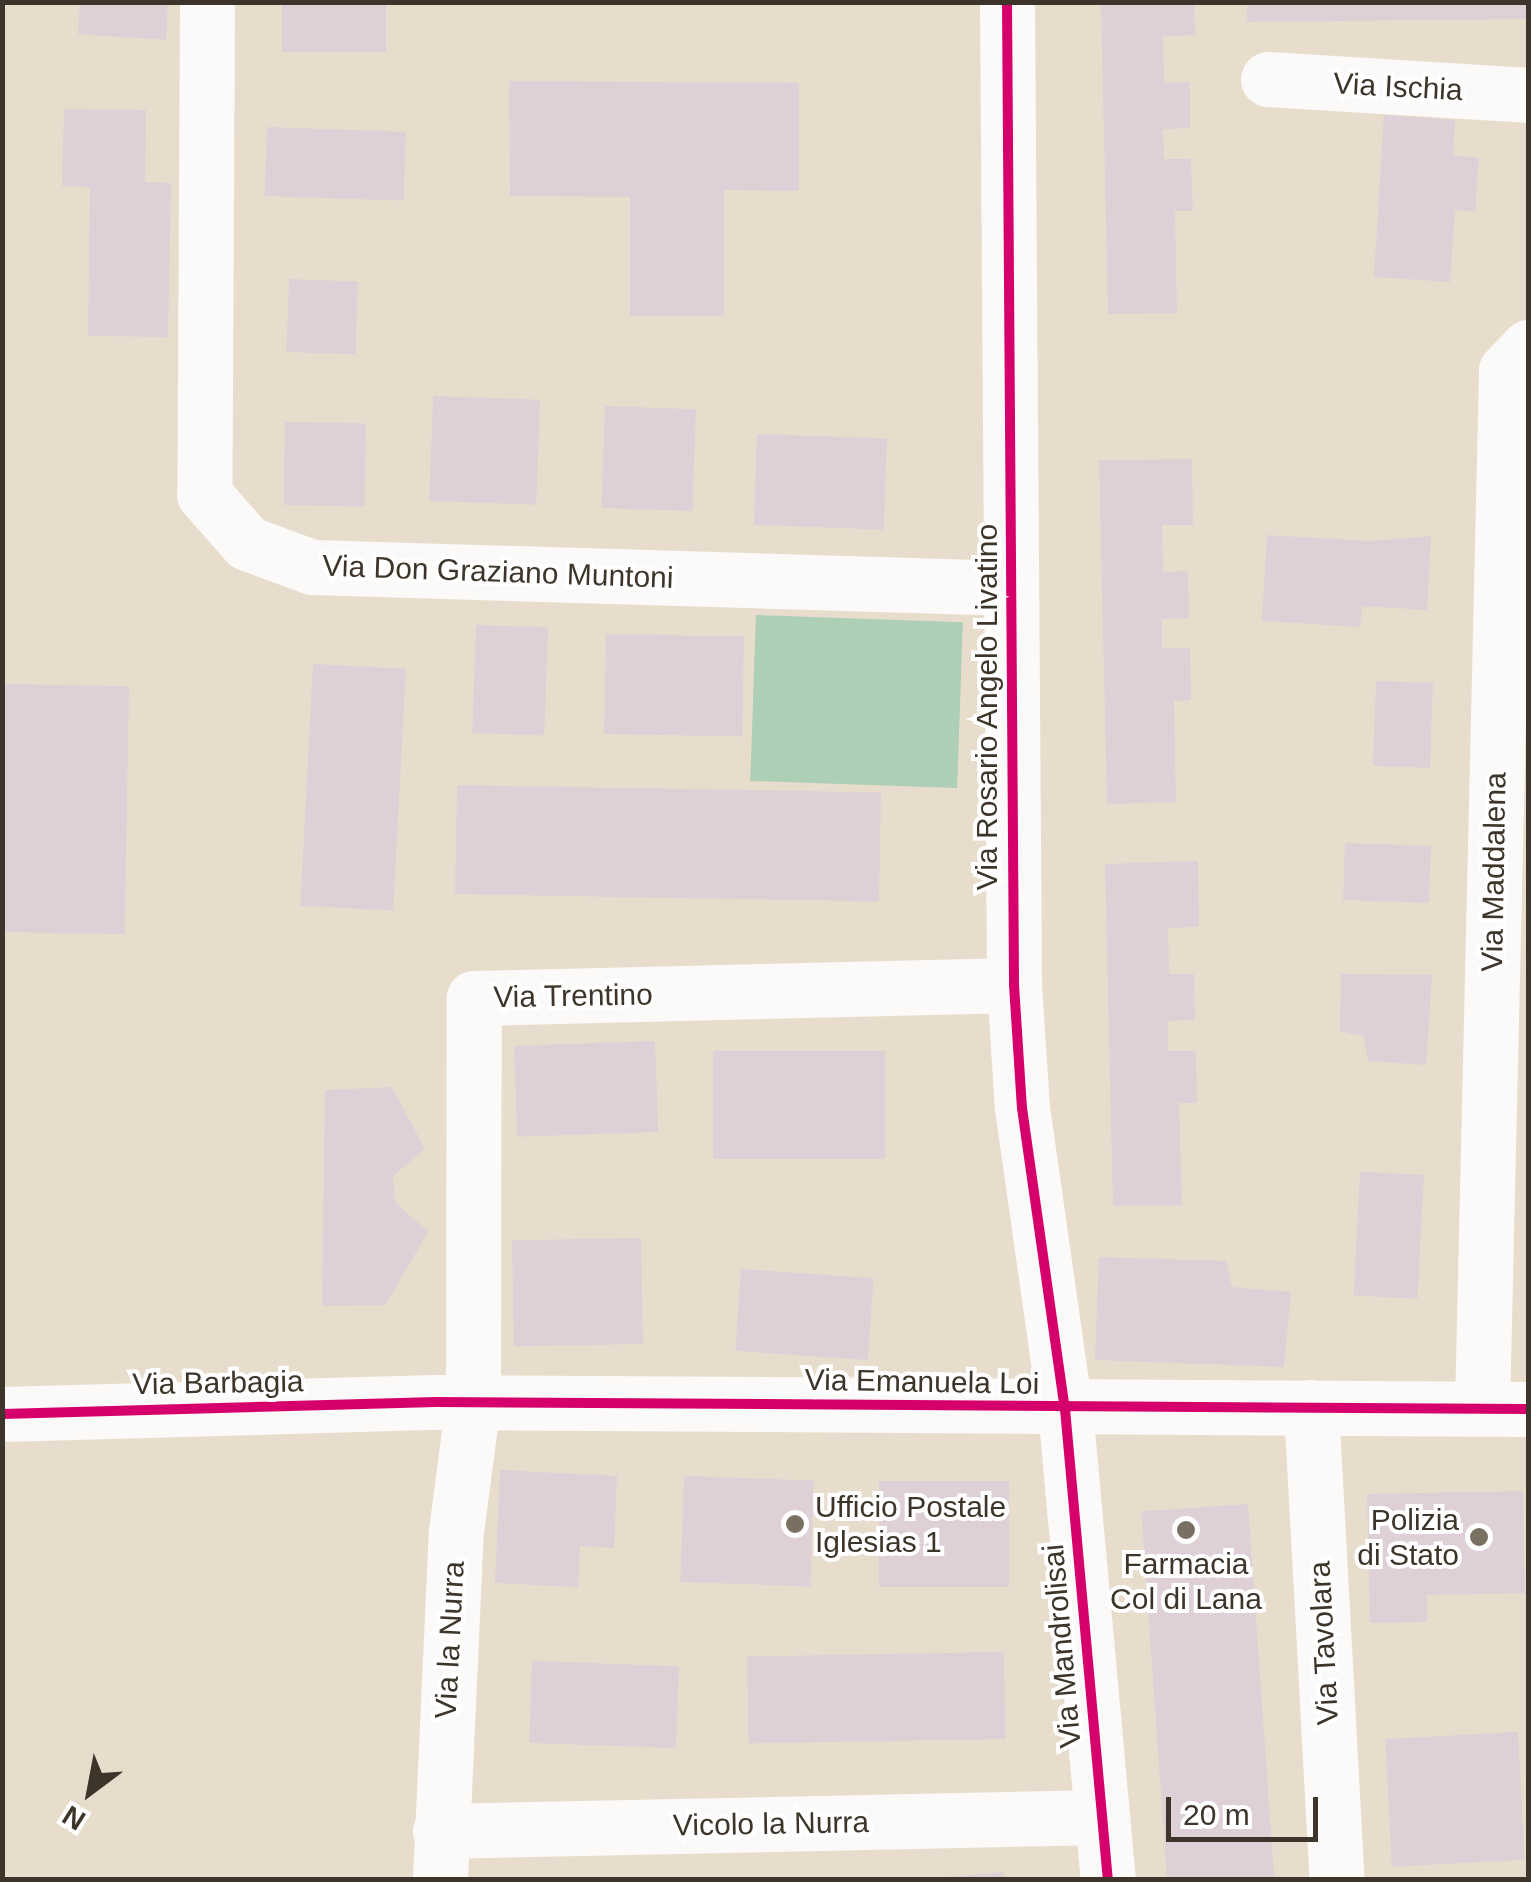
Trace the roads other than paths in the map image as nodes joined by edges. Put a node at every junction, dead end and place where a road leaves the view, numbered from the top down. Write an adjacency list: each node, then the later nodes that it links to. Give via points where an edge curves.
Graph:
1 (207, 2): 6 (street, Via Don Graziano Muntoni, via 204,494 247,543 312,567)
2 (1007, 2): 6 (street, Via Rosario Angelo Livatino)
3 (1268, 79): 4 (street, Via Ischia)
4 (1528, 95)
5 (1528, 347): 11 (street, Via Maddalena, via 1506,370)
6 (1011, 588): 7 (street, Via Rosario Angelo Livatino)
7 (1014, 986): 8 (street, Via Trentino, via 474,998); 9 (street, Via Rosario Angelo Livatino, via 1022,1108)
8 (454, 1402): 9 (street, Via Emanuela Loi); 12 (street, Via Barbagia); 14 (street, Via la Nurra, via 456,1531)
9 (1065, 1408): 10 (street, Via Emanuela Loi); 13 (street, Via Mandrolisai)
10 (1311, 1408): 11 (street, Via Emanuela Loi); 16 (street, Via Tavolara)
11 (1505, 1408)
12 (2, 1414)
13 (1102, 1817): 14 (street, Vicolo la Nurra); 15 (street, Via Mandrolisai)
14 (440, 1855)
15 (1108, 1880)
16 (1336, 1880)

